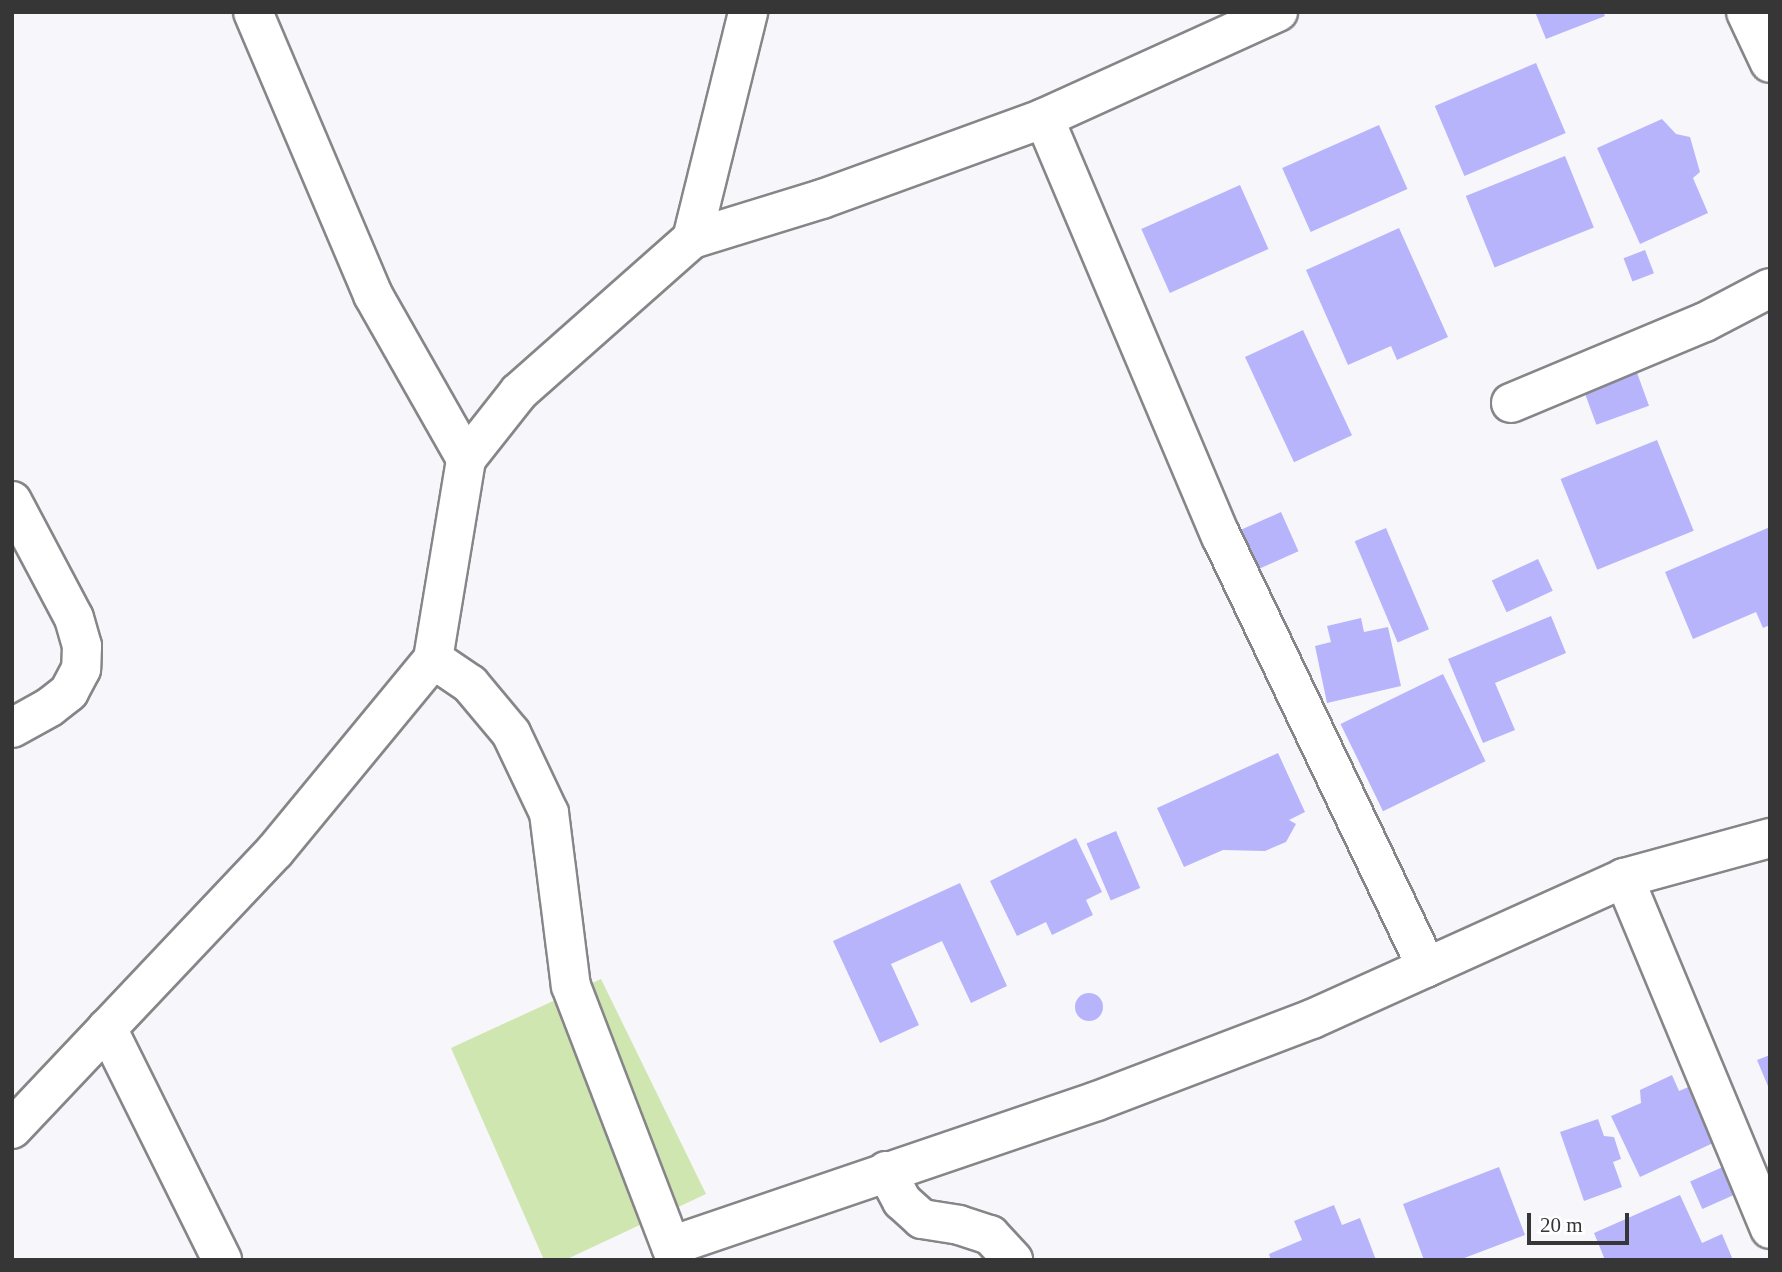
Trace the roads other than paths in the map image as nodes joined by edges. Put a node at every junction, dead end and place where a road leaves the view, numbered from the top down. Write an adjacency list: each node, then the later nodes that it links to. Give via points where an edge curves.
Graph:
1 (253, 12): 10 (street, via 373,295)
2 (748, 12): 7 (street)
3 (1278, 12): 6 (street)
4 (1746, 12): 5 (street)
5 (1770, 63)
6 (1044, 118): 7 (street, via 822,199); 16 (street, via 1221,536)
7 (692, 239): 10 (street, via 519,393)
8 (1770, 288): 9 (street, via 1705,322)
9 (1511, 403)
10 (466, 459): 12 (street)
11 (12, 500): 13 (street, via 74,618 82,646 81,668 69,692)
12 (433, 659): 17 (street, via 275,851); 21 (street, via 470,684 510,733 549,813 571,986)
13 (12, 728)
14 (1770, 838): 15 (street)
15 (1624, 878): 16 (street); 20 (street)
16 (1427, 967): 19 (street, via 1312,1019 1110,1097)
17 (107, 1028): 18 (street); 22 (street)
18 (12, 1129)
19 (886, 1171): 21 (street); 23 (street, via 902,1201 922,1219 990,1236)
20 (1770, 1229)
21 (673, 1253)
22 (222, 1260)
23 (1013, 1260)

